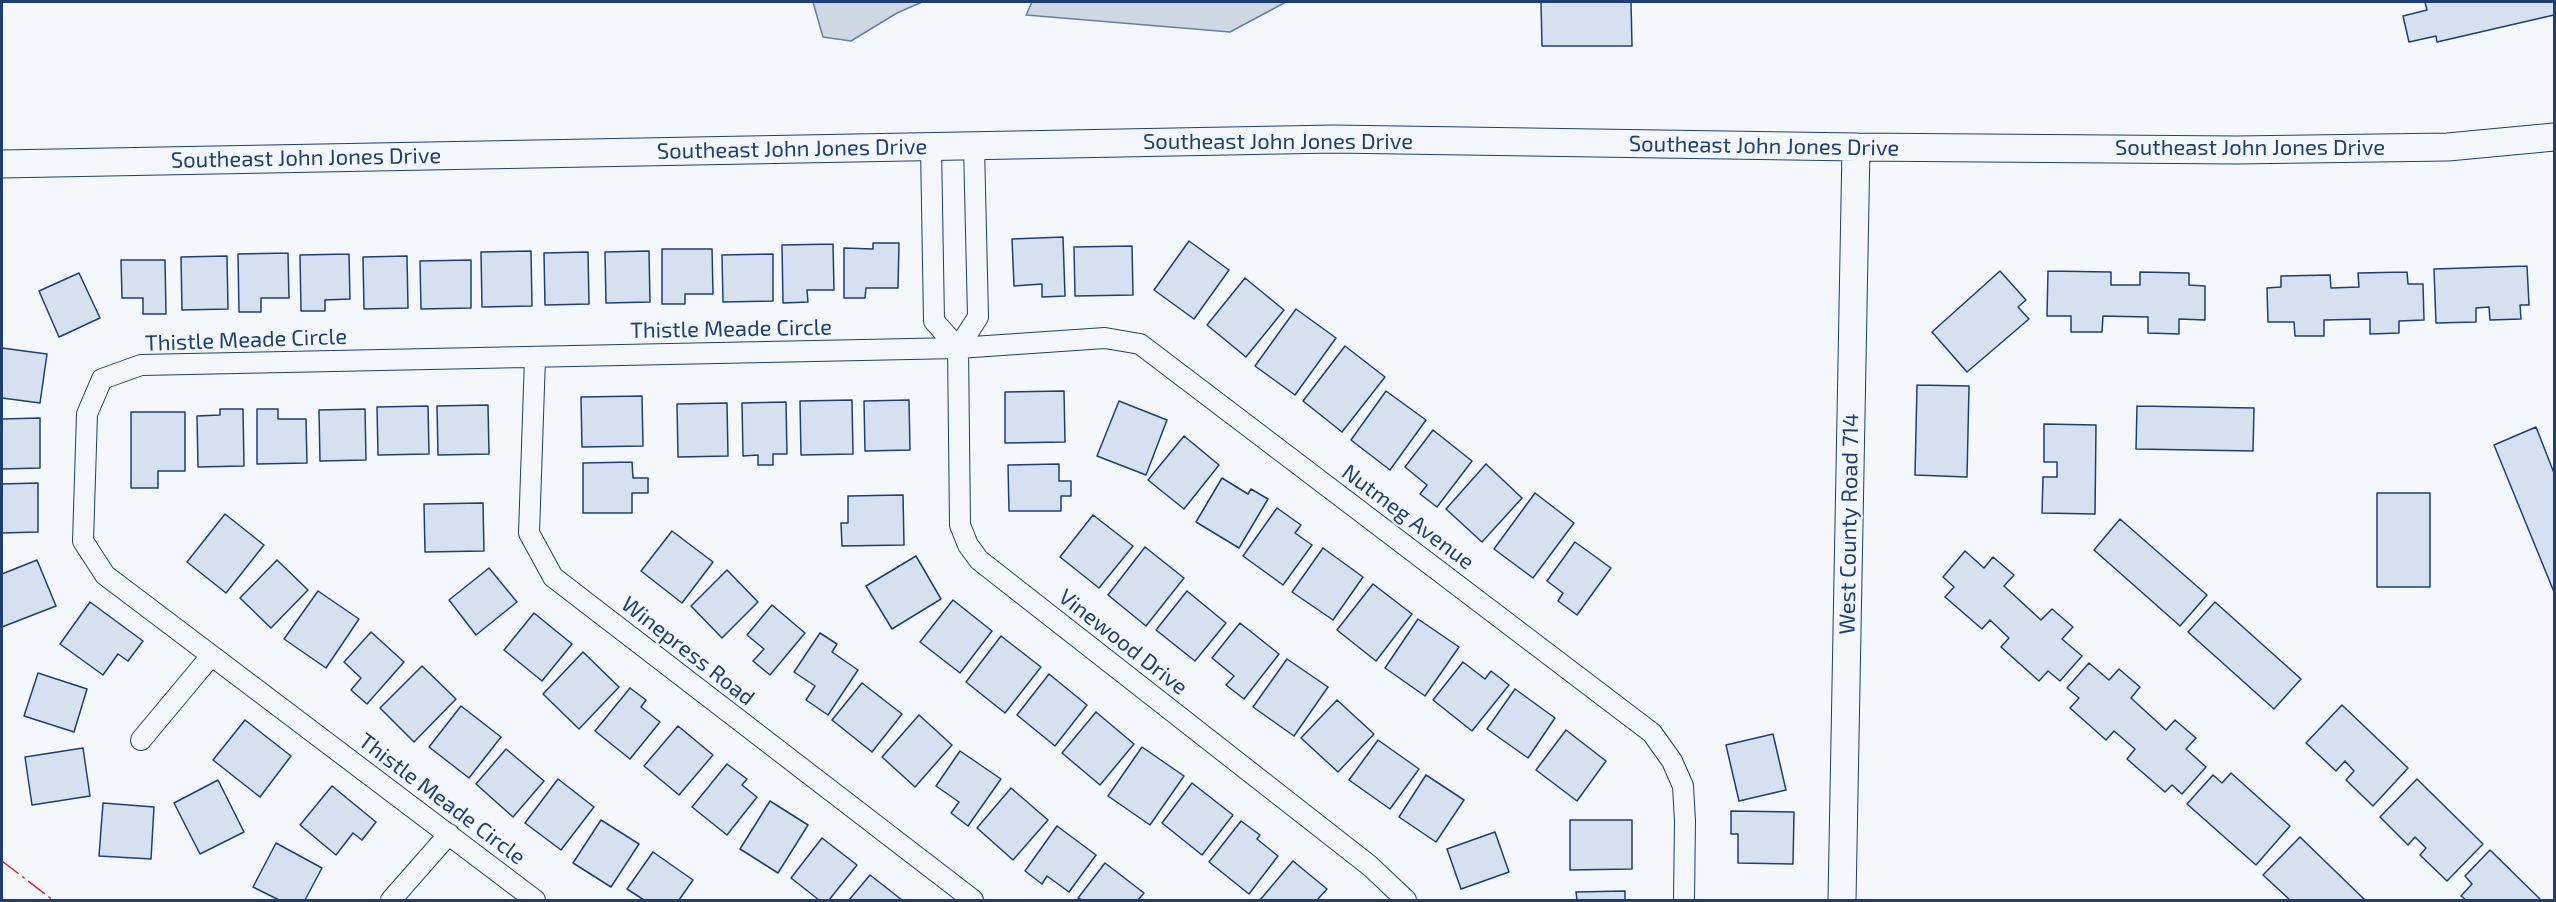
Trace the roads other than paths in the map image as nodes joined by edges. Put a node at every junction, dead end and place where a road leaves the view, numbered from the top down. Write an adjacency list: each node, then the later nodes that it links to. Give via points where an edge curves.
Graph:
1 (2554, 136): 4 (main road, Southeast John Jones Drive, via 2448,147)
2 (974, 146): 3 (main road, Southeast John Jones Drive); 4 (main road, Southeast John Jones Drive, via 1335,139); 6 (street, via 978,316)
3 (931, 147): 5 (main road, Southeast John Jones Drive); 6 (street, via 934,321)
4 (1856, 147): 16 (main road, West County Road 714)
5 (2, 164)
6 (958, 348): 7 (street, Thistle Meade Circle); 14 (street, Vinewood Drive, via 960,525 979,560 1370,866); 15 (street, Nutmeg Avenue, via 1105,338 1140,344 1614,704 1652,733 1683,786)
7 (535, 358): 8 (street, Thistle Meade Circle, via 141,365 102,378 87,414 83,540 105,575); 13 (street, Winepress Road, via 530,533 553,578)
8 (211, 656): 9 (street); 10 (street, Thistle Meade Circle)
9 (141, 740)
10 (449, 834): 11 (street); 12 (street, Thistle Meade Circle)
11 (391, 900)
12 (535, 900)
13 (973, 900)
14 (1406, 900)
15 (1684, 900)
16 (1842, 900)

